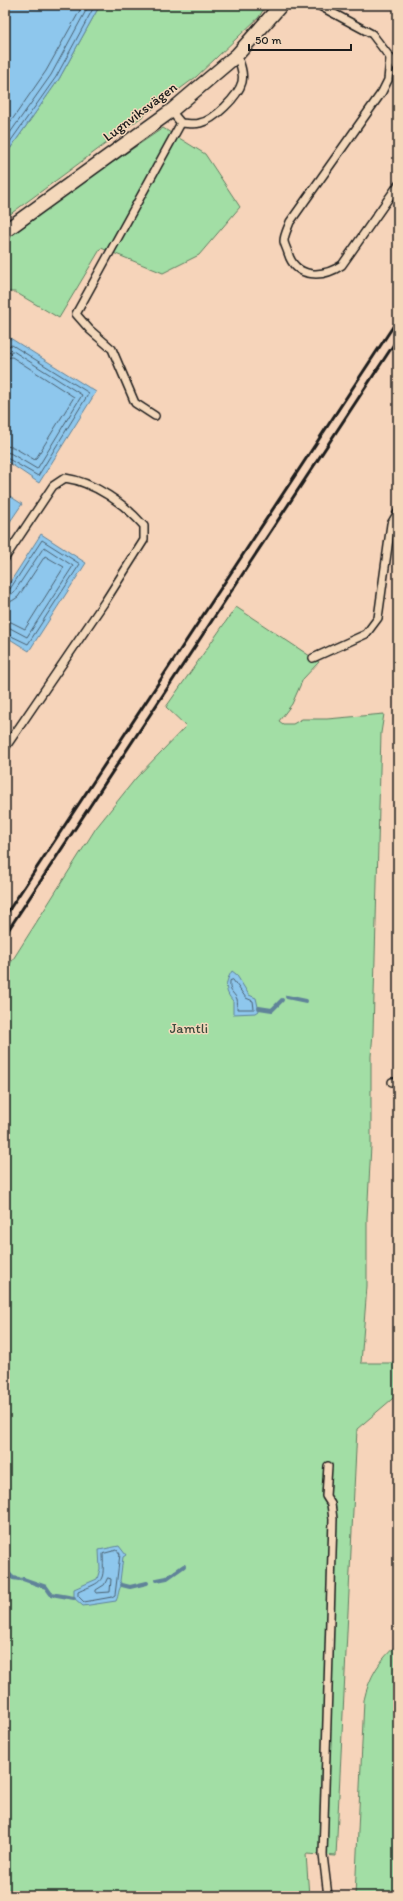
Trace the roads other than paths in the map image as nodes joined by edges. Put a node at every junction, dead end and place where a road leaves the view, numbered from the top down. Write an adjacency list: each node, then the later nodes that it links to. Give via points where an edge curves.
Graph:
1 (281, 5): 3 (street, Lugnviksvägen)
2 (318, 5): 4 (lane, via 372,34)
3 (237, 54): 6 (street, Lugnviksvägen); 7 (lane, via 242,70 242,82 235,96 212,118 199,123)
4 (390, 58): 5 (lane); 8 (lane, via 388,80 382,92 290,222 284,241 290,259 300,270 315,275 342,265)
5 (398, 68)
6 (171, 111): 7 (lane); 9 (street, Lugnviksvägen)
7 (181, 123): 10 (lane, via 76,314 112,349 135,403)
8 (398, 185)
9 (5, 231)
10 (155, 416)
11 (398, 512): 13 (lane, via 391,524 378,618 366,634)
12 (5, 558): 14 (lane, via 53,486 65,478 78,480 119,502 144,526 144,540)
13 (312, 658)
14 (5, 748)
15 (328, 1466): 16 (lane, via 326,1496 331,1504 333,1519 324,1864)
16 (328, 1896)

